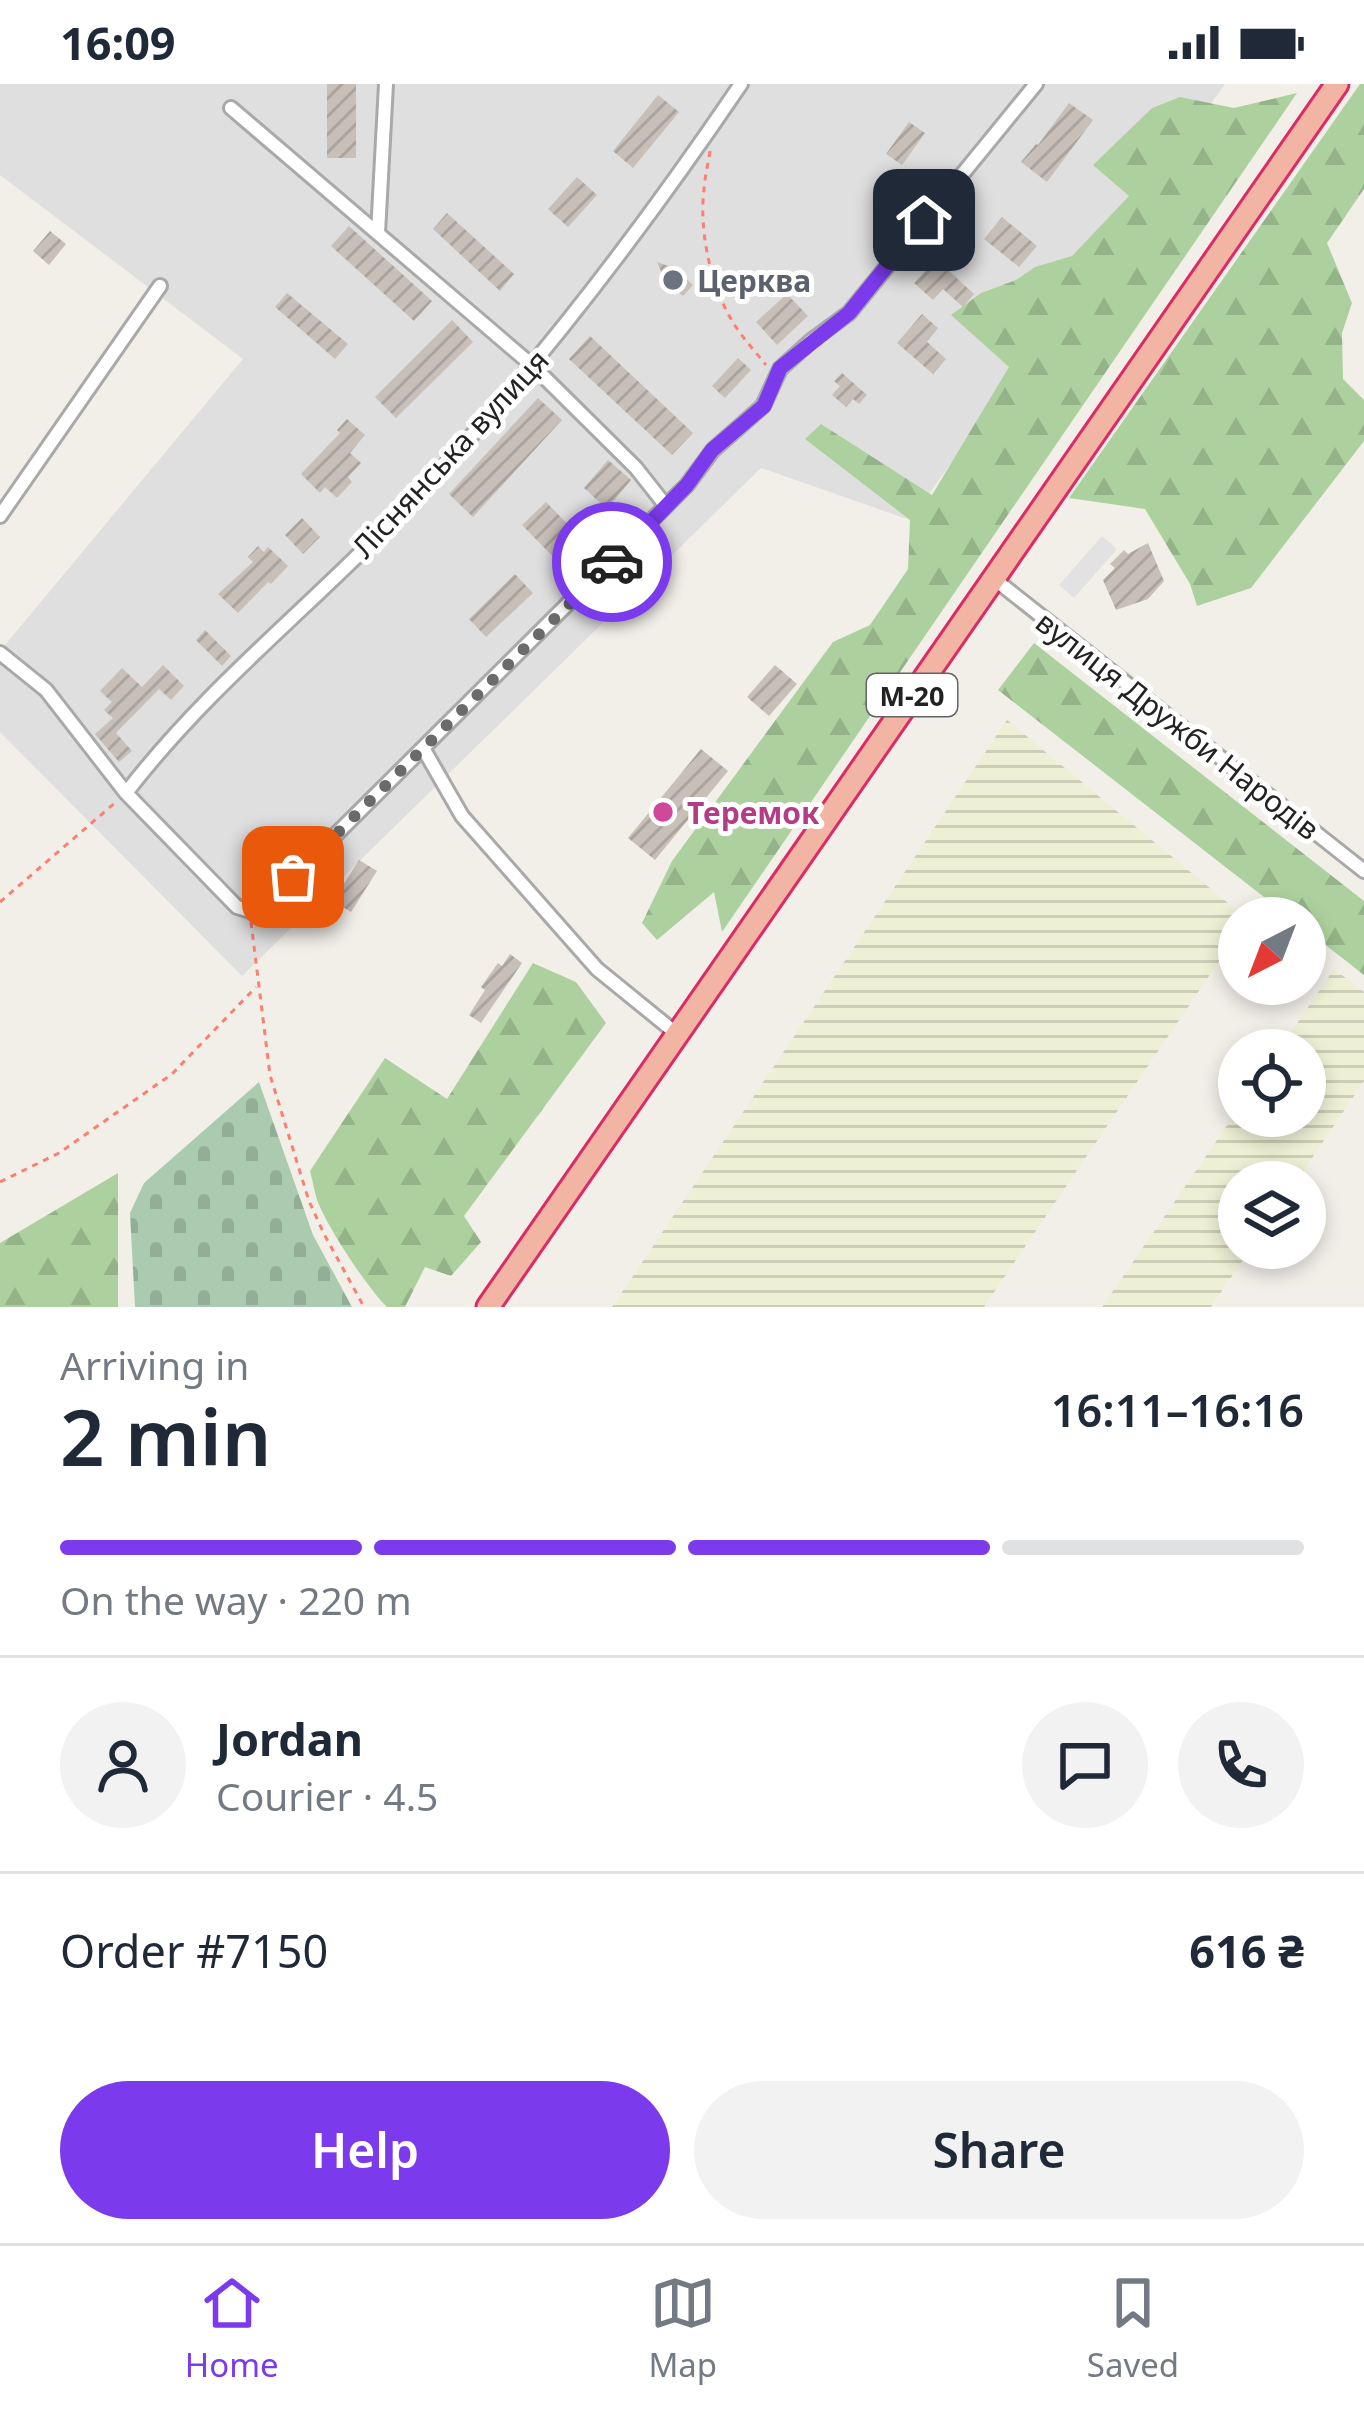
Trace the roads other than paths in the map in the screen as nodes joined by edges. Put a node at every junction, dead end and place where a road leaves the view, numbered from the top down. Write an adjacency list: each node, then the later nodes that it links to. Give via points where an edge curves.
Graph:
1 (386, 84): 6 (street)
2 (741, 84): 8 (street, Ліснянська вулиця)
3 (1036, 84): 9 (street, via 858,303 780,368 764,406 712,450)
4 (1337, 84): 11 (highway, М-20)
5 (231, 107): 6 (street)
6 (378, 233): 8 (street)
7 (160, 286): 10 (street)
8 (533, 367): 9 (street); 14 (street, Ліснянська вулиця, via 405,508 162,746)
9 (666, 506): 13 (street)
10 (0, 516)
11 (993, 578): 15 (street, вулиця Дружби Народів); 16 (highway, М-20)
12 (0, 652): 14 (street, via 46,690)
13 (422, 748): 14 (street, via 261,909 250,911 237,907); 16 (street, via 462,816 597,969)
14 (126, 793)
15 (1364, 871)
16 (677, 1034): 17 (highway, М-20)
17 (488, 1307)

